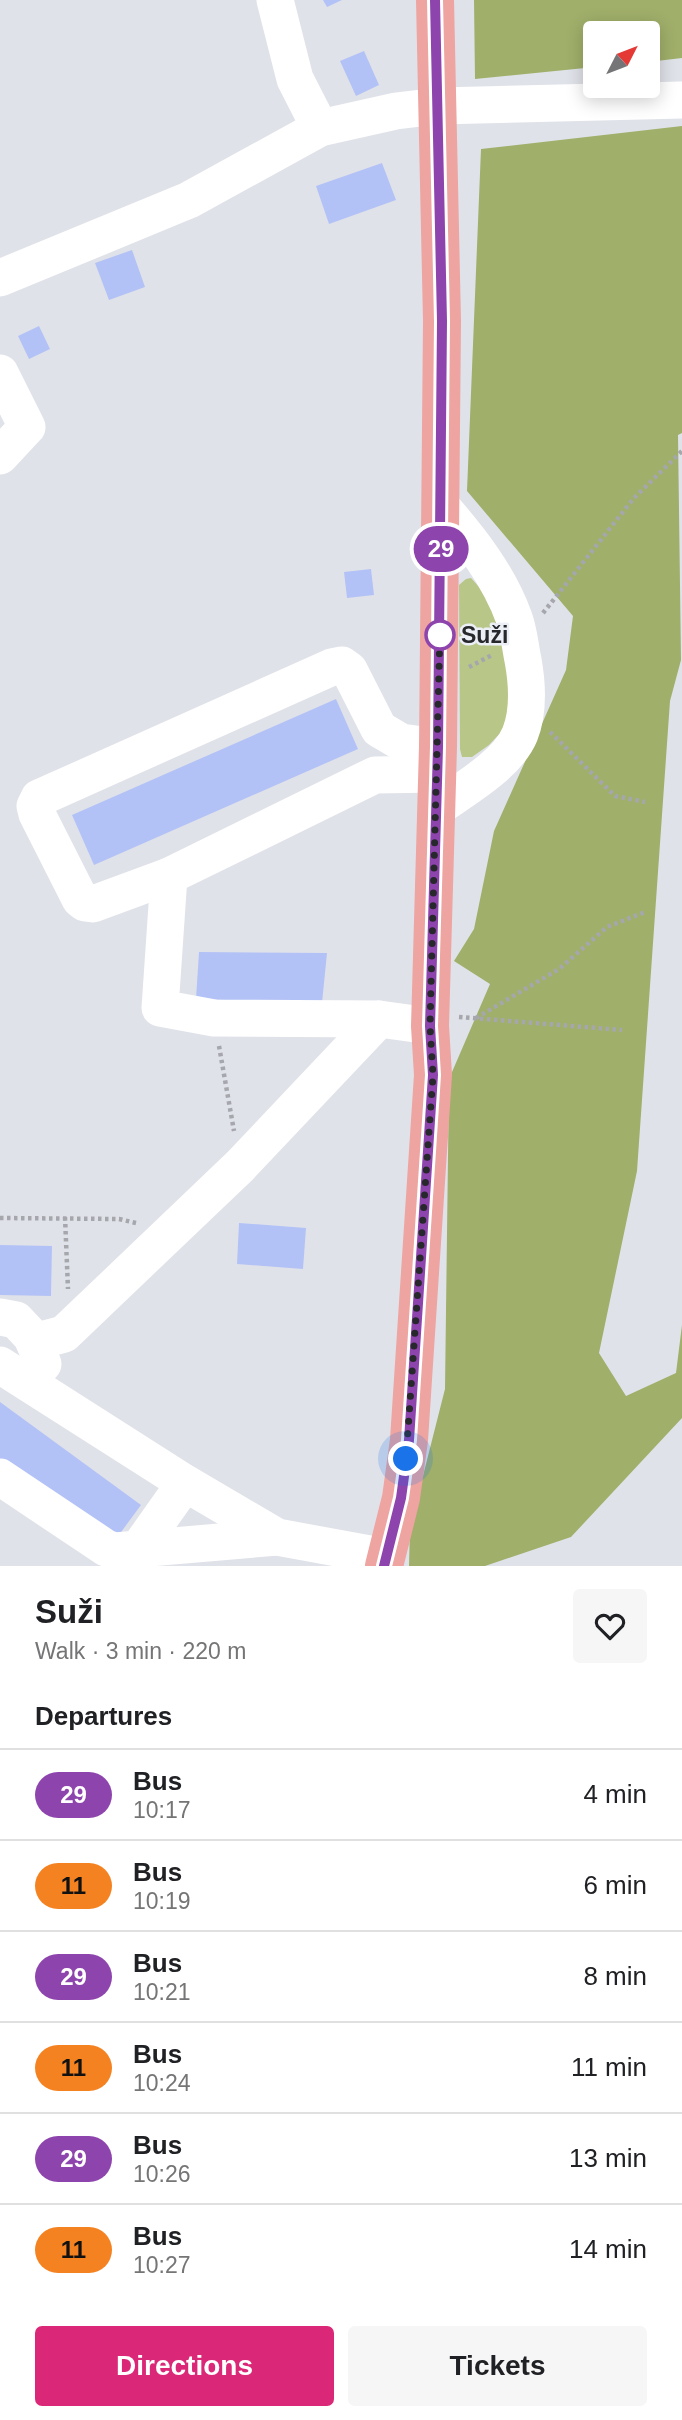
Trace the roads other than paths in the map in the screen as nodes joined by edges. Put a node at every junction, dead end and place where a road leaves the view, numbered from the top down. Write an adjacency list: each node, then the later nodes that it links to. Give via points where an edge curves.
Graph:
1 (275, 0): 5 (street, via 295,79)
2 (435, 0): 4 (main road)
3 (682, 100): 4 (street)
4 (438, 106): 5 (street); 9 (main road)
5 (320, 128): 6 (street, via 188,200)
6 (0, 278)
7 (0, 373): 8 (street, via 27,426)
8 (0, 456)
9 (441, 506): 10 (main road); 10 (street, via 472,542 506,597 526,676 526,707 520,734 508,754 480,778)
10 (438, 776): 11 (street, via 375,775); 11 (street, via 401,742 379,729 349,670 342,665 39,798 37,814 85,903); 13 (main road)
11 (169, 876): 12 (street, via 160,1009 214,1018)
12 (379, 1019): 13 (street); 15 (street, via 240,1167 75,1324 64,1334)
13 (431, 1020): 22 (main road, via 433,1075 409,1440)
14 (0, 1318): 15 (street, via 16,1320)
15 (34, 1342): 17 (street)
16 (0, 1365): 17 (street)
17 (48, 1396): 19 (street)
18 (0, 1477): 21 (street, via 106,1548)
19 (185, 1483): 20 (street); 21 (street)
20 (277, 1537): 21 (street); 22 (street)
21 (139, 1548)
22 (385, 1562)

